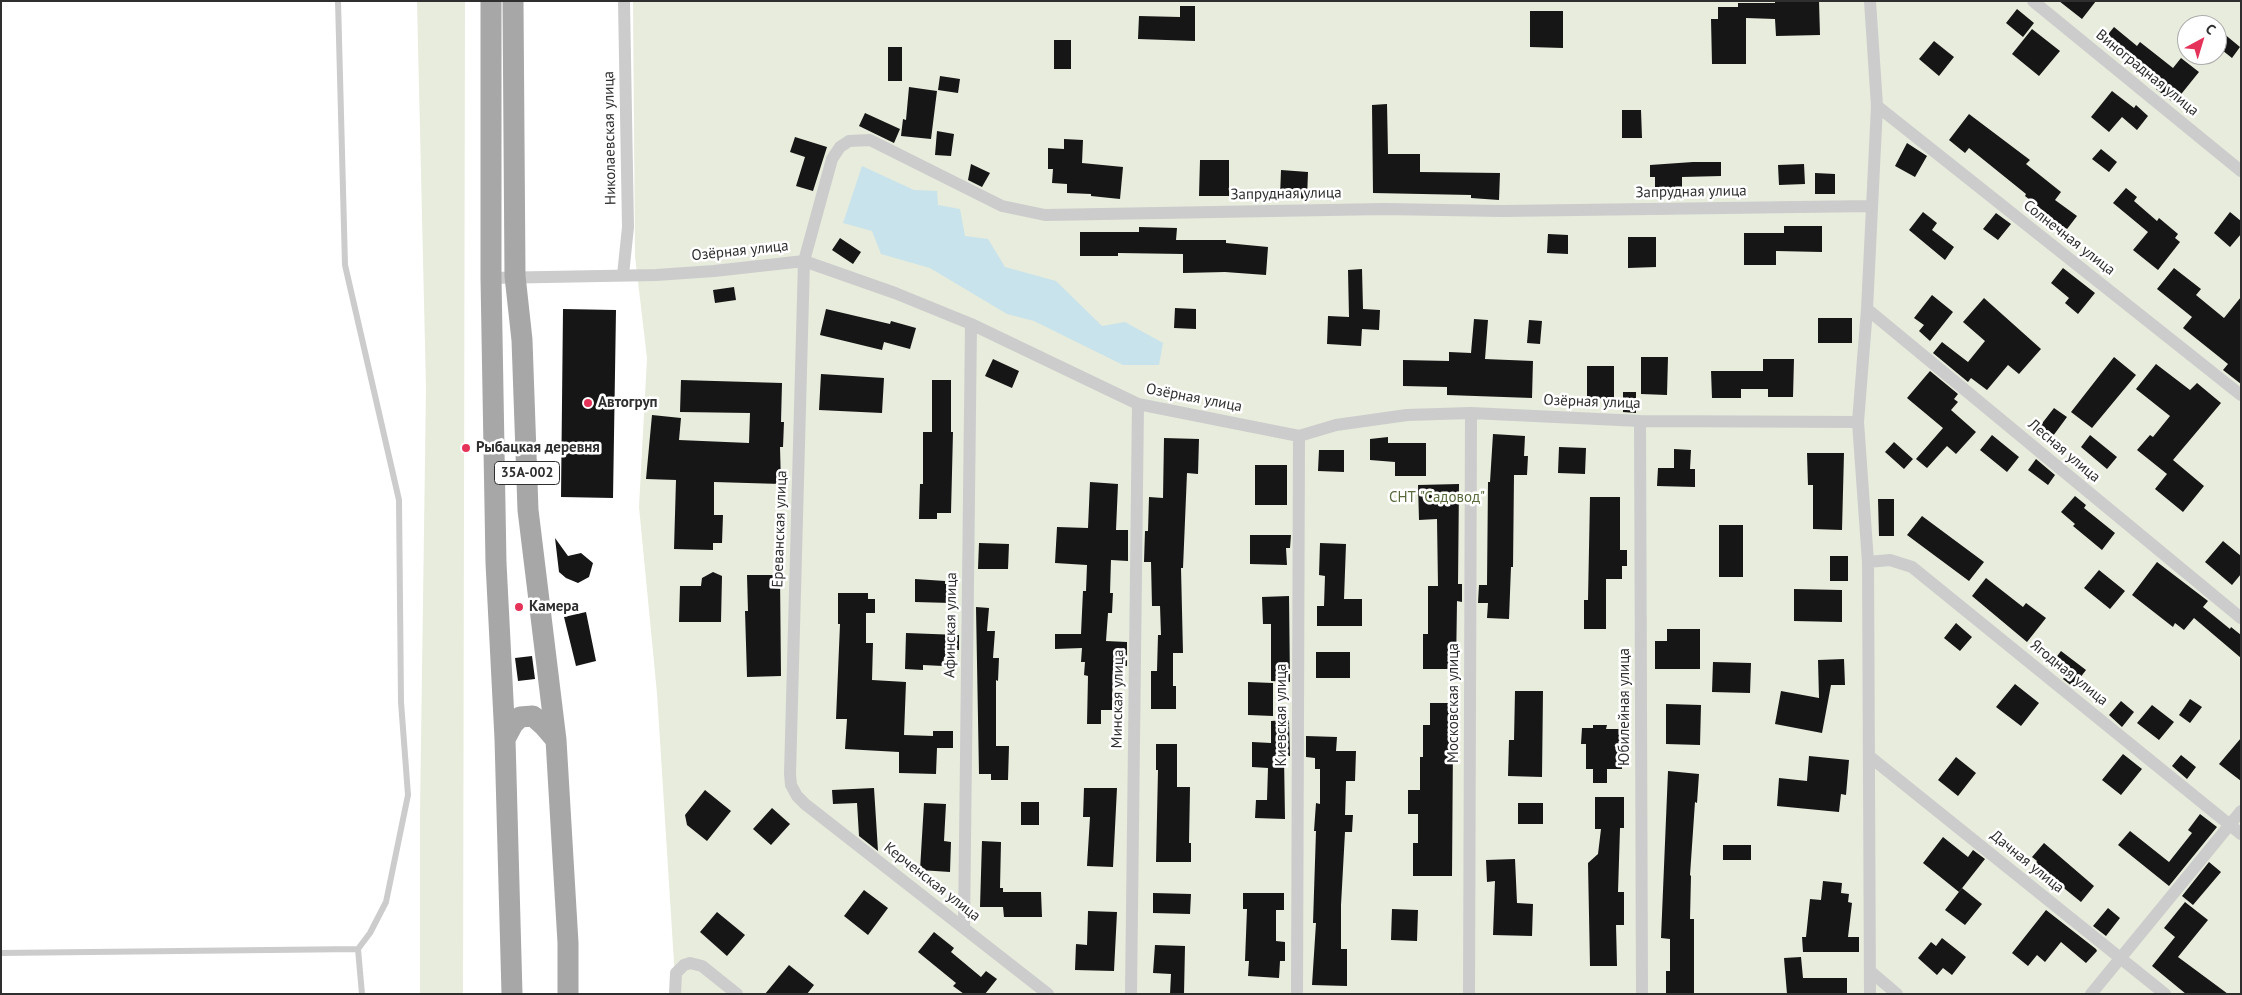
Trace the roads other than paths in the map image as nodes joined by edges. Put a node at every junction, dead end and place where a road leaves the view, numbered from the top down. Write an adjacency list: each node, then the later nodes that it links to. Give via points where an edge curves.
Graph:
1 (338, 1): 33 (lane, via 345,265 399,500 401,702 408,795 386,902)
2 (491, 1): 13 (main road, 35А-002)
3 (513, 1): 12 (main road, 35А-002)
4 (624, 1): 11 (street, Николаевская улица, via 628,227)
5 (1870, 1): 7 (street)
6 (2032, 1): 8 (street, Виноградная улица)
7 (1877, 106): 9 (street); 16 (street, Солнечная улица)
8 (2241, 171)
9 (1872, 206): 10 (street, Запрудная улица, via 1045,215 1002,206 880,144 860,140 849,141 840,147 832,159); 14 (street)
10 (804, 261): 11 (street, Озёрная улица, via 714,271); 15 (street, Озёрная улица); 27 (street, Ереванская улица, via 790,774)
11 (623, 275): 12 (street, Озёрная улица)
12 (515, 276): 13 (street, Озёрная улица); 25 (main road, 35А-002, via 522,340 528,510)
13 (491, 278): 24 (main road, 35А-002, via 496,563)
14 (1867, 309): 20 (street); 23 (street, Лесная улица)
15 (971, 324): 17 (street, Озёрная улица); 31 (street, Афинская улица)
16 (2241, 395)
17 (1138, 404): 21 (street, Озёрная улица); 44 (street, Минская улица)
18 (1471, 413): 19 (street, Озёрная улица); 21 (street, Озёрная улица, via 1398,416 1336,425); 46 (street, Московская улица)
19 (1640, 420): 20 (street, Озёрная улица); 47 (street, Юбилейная улица)
20 (1858, 422): 22 (street)
21 (1299, 436): 45 (street, Киевская улица)
22 (1868, 562): 26 (street); 29 (street, Ягодная улица, via 1890,560 1912,566)
23 (2241, 618)
24 (505, 739): 25 (main road, via 512,724 520,717 533,716); 38 (main road, 35А-002)
25 (556, 740): 32 (main road, 35А-002)
26 (1869, 756): 35 (street, Дачная улица); 36 (street)
27 (797, 796): 31 (street, Керченская улица)
28 (2241, 811): 29 (street)
29 (2229, 824): 30 (street, Ягодная улица); 35 (street)
30 (2241, 834)
31 (964, 927): 43 (street, Керченская улица)
32 (568, 943): 39 (main road, 35А-002); 40 (main road)
33 (358, 949): 34 (lane); 37 (lane)
34 (1, 953)
35 (2120, 958): 50 (street); 51 (street, Дачная улица)
36 (1870, 972): 48 (street); 49 (street)
37 (362, 994)
38 (512, 994)
39 (568, 994)
40 (583, 994)
41 (675, 994): 42 (street, via 676,973 690,963 702,966)
42 (737, 994)
43 (1048, 994)
44 (1131, 994)
45 (1297, 994)
46 (1469, 994)
47 (1642, 994)
48 (1870, 994)
49 (1897, 994)
50 (2091, 994)
51 (2164, 994)

